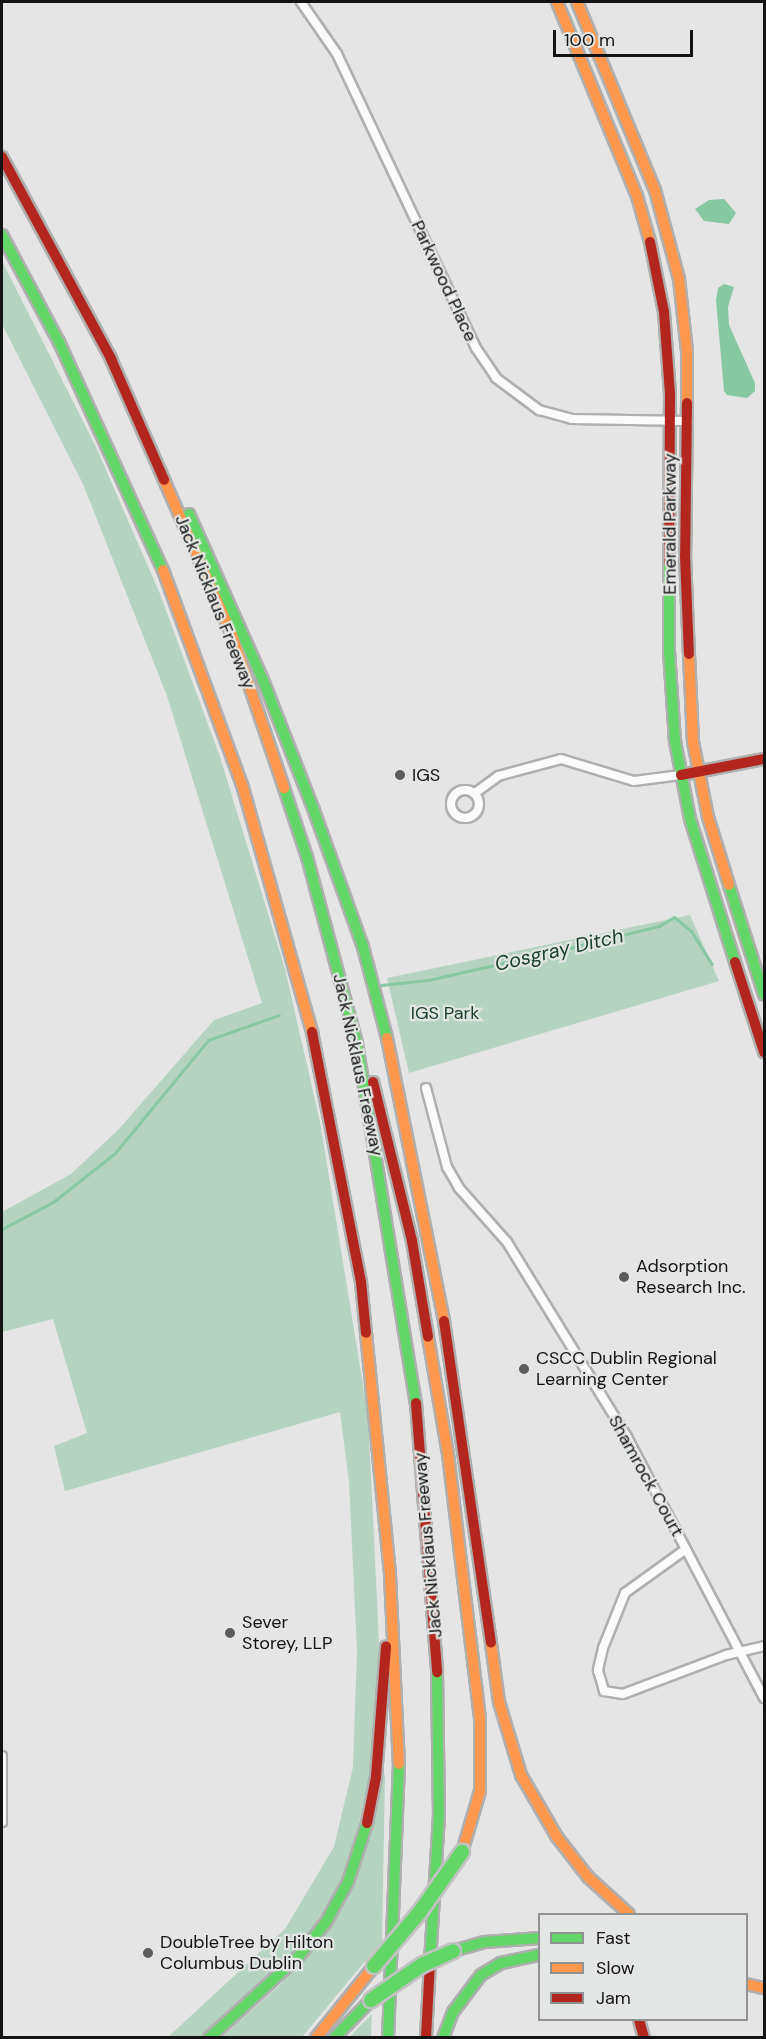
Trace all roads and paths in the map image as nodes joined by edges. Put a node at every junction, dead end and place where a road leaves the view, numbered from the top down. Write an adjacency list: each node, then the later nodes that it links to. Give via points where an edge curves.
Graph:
1 (302, 2): 7 (street, Parkwood Place, via 337,54 476,348 496,378 522,401 556,416 590,421)
2 (558, 2): 7 (main road, Emerald Parkway, via 646,226 664,312)
3 (577, 2): 8 (main road, Emerald Parkway, via 655,190 672,251 683,309)
4 (2, 158): 6 (main road, Jack Nicklaus Freeway)
5 (2, 235): 18 (main road, Jack Nicklaus Freeway, via 59,342 161,564 243,788 278,903 320,1061 351,1220 361,1282)
6 (111, 359): 13 (main road, Jack Nicklaus Freeway, via 232,635 307,857); 24 (main road, via 196,529 263,681 363,947 403,1107 430,1238 499,1702 521,1775 563,1845 588,1876)
7 (671, 421): 8 (street, Parkwood Place); 11 (main road, Emerald Parkway, via 669,651)
8 (688, 421): 10 (main road, Emerald Parkway, via 687,637)
9 (765, 759): 10 (main road)
10 (697, 771): 11 (main road); 14 (main road, Emerald Parkway)
11 (681, 775): 12 (street, via 634,781 561,759 498,776); 15 (main road, Emerald Parkway, via 732,954)
12 (475, 794)
13 (338, 969): 29 (main road, bridge, via 367,1060 412,1241 448,1454 482,1756 480,1791 462,1852 419,1913); 32 (main road, Jack Nicklaus Freeway, via 359,1056 412,1363 431,1562 439,1805)
14 (765, 995)
15 (765, 1052)
16 (426, 1088): 17 (street, Shamrock Court, via 434,1130 451,1174 507,1242 627,1437)
17 (686, 1549): 20 (street, Shamrock Court); 20 (street, via 625,1593 598,1670 604,1691 623,1694)
18 (388, 1554): 28 (main road, via 385,1684 376,1777 358,1854 326,1922 299,1956); 31 (main road, Jack Nicklaus Freeway, via 400,1743)
19 (765, 1646): 20 (street)
20 (740, 1652): 21 (street, Shamrock Court)
21 (765, 1698)
22 (2, 1756): 23 (street)
23 (2, 1822)
24 (628, 1913)
25 (538, 1938): 30 (main road, bridge, via 485,1942 422,1965 371,2000)
26 (538, 1954): 33 (main road, via 501,1963 481,1975 453,2012)
27 (640, 2021): 34 (main road)
28 (209, 2037)
29 (316, 2037)
30 (334, 2037)
31 (388, 2037)
32 (426, 2037)
33 (443, 2037)
34 (644, 2037)

